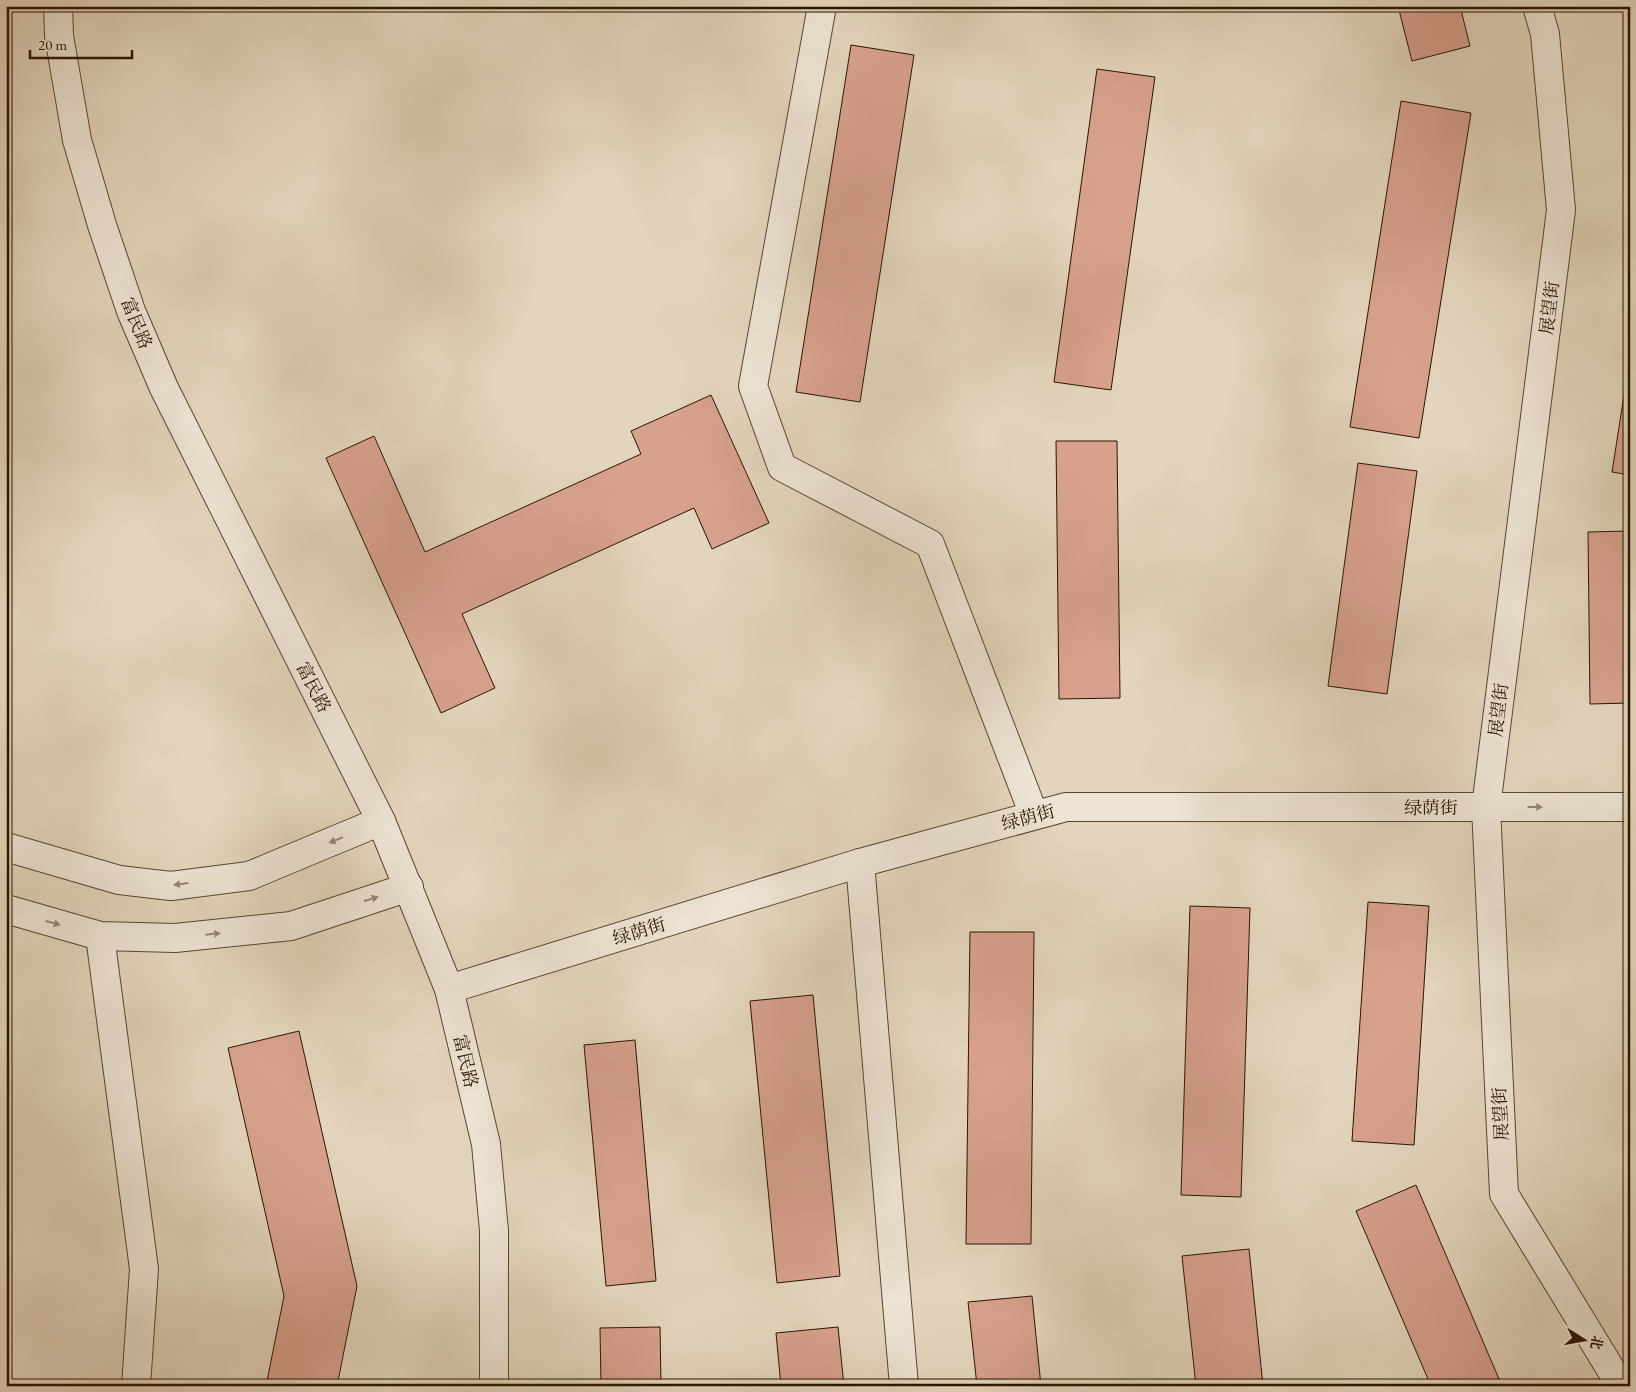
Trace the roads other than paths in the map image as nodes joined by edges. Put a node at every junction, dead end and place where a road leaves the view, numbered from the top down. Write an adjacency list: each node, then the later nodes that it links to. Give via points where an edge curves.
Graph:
1 (58, 6): 7 (street, 富民路, via 59,36 77,140 131,310 164,388)
2 (822, 6): 6 (street, via 753,386 782,467 930,544)
3 (1537, 6): 4 (street, 展望街, via 1545,34 1561,210)
4 (1486, 807): 5 (street, 绿荫街, one-way to 5); 6 (street, 绿荫街, via 1066,807); 17 (street, 展望街, via 1504,1194)
5 (1630, 807)
6 (1034, 816): 9 (street, 绿荫街)
7 (381, 821): 8 (street, one-way to 8, via 249,876 172,886 119,880); 10 (street, 富民路)
8 (6, 847)
9 (860, 863): 13 (street, 绿荫街); 16 (street)
10 (408, 887): 12 (street, one-way to 10, via 175,938 291,926); 13 (street, 富民路)
11 (6, 909): 12 (street, one-way to 12)
12 (100, 936): 14 (street, via 144,1269)
13 (449, 989): 15 (street, 富民路, via 486,1144 494,1231)
14 (136, 1386)
15 (494, 1386)
16 (904, 1386)
17 (1621, 1386)

